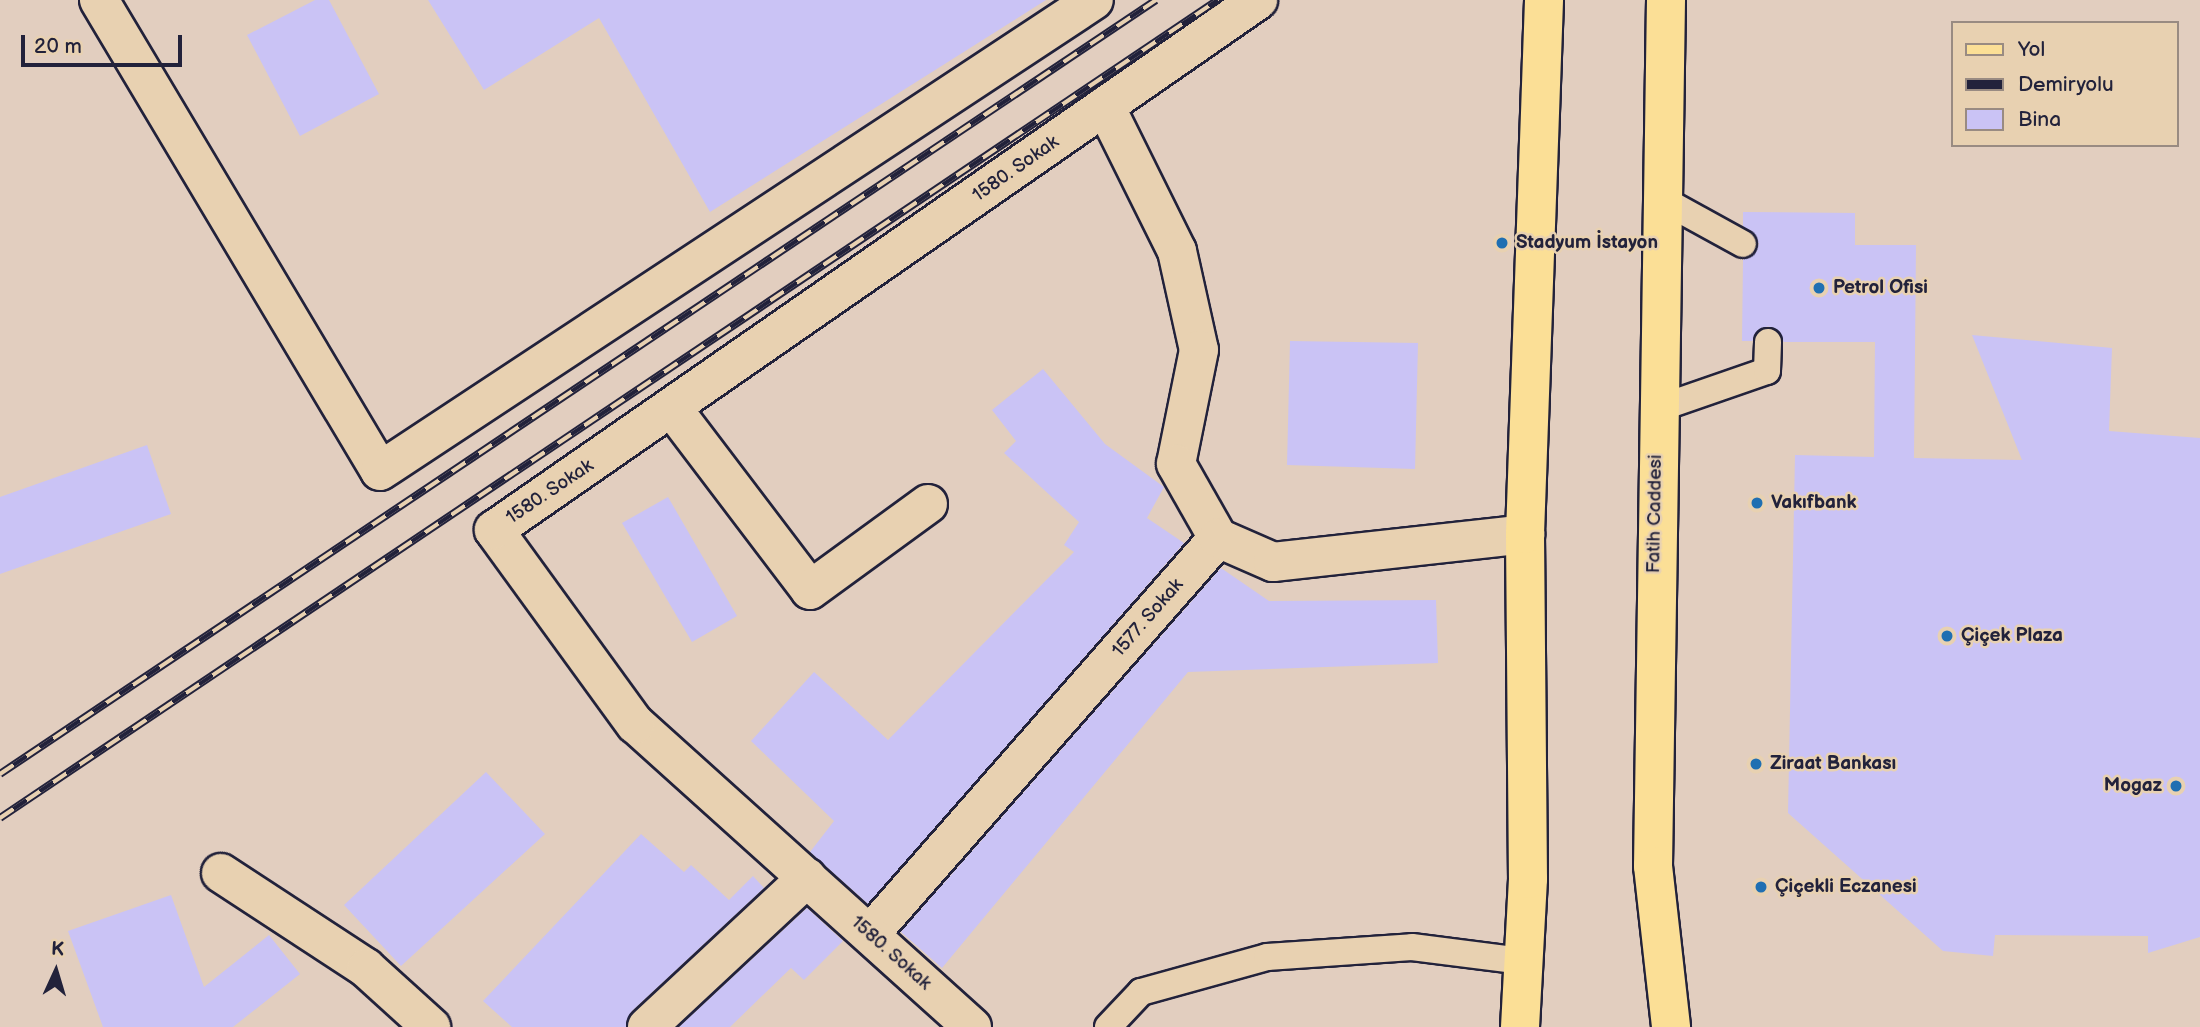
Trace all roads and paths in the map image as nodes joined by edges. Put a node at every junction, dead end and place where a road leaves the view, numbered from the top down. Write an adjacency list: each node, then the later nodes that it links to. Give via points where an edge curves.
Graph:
1 (99, 0): 2 (street, via 380,471)
2 (1094, 0)
3 (1258, 0): 6 (street, 1580. Sokak)
4 (1544, 0): 13 (main road)
5 (1666, 0): 7 (main road, Fatih Caddesi)
6 (1105, 106): 10 (street, 1580. Sokak); 14 (street, via 1177,251 1199,350 1175,464)
7 (1663, 200): 8 (lane); 11 (main road, Fatih Caddesi)
8 (1743, 244)
9 (1768, 342): 11 (lane, via 1767,372)
10 (672, 408): 12 (street, via 810,590); 16 (street, 1580. Sokak, via 494,530 635,724)
11 (1657, 409): 24 (main road, Fatih Caddesi, via 1653,866)
12 (928, 505)
13 (1525, 534): 14 (street, via 1273,562); 18 (main road)
14 (1218, 538): 17 (street, 1577. Sokak)
15 (221, 873): 19 (street, via 366,968)
16 (807, 878): 17 (street, 1580. Sokak); 20 (street)
17 (870, 934): 21 (street, 1580. Sokak)
18 (1523, 961): 22 (lane, via 1412,947 1267,957 1141,992); 23 (main road)
19 (431, 1027)
20 (647, 1027)
21 (972, 1027)
22 (1108, 1027)
23 (1520, 1027)
24 (1671, 1027)

